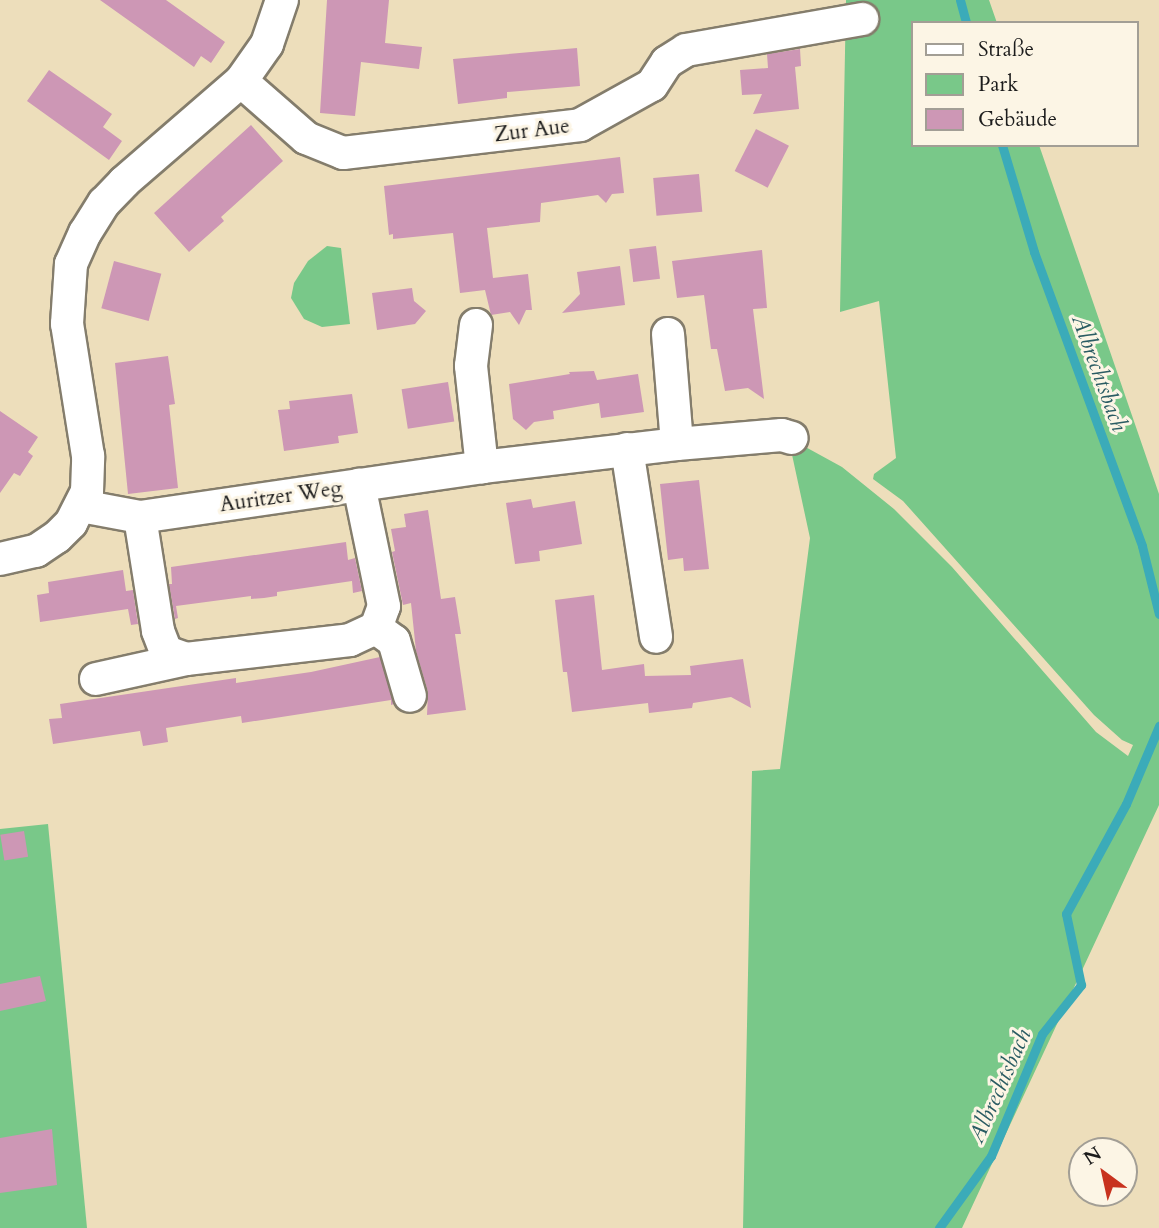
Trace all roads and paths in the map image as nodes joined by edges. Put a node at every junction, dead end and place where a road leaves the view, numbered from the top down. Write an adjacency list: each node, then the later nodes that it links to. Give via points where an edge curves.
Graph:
1 (282, 0): 3 (street, via 267,44)
2 (862, 19): 3 (street, Zur Aue, via 686,50 667,62 652,85 580,125 343,153 306,138)
3 (240, 81): 11 (street, via 104,203 71,264 68,324 89,477)
4 (476, 325): 9 (street, via 471,366)
5 (668, 334): 7 (street)
6 (792, 438): 7 (street, Auritzer Weg, via 782,435)
7 (677, 444): 8 (street, Auritzer Weg)
8 (627, 449): 9 (street, Auritzer Weg); 15 (street)
9 (482, 467): 10 (street, Auritzer Weg)
10 (359, 485): 12 (street, Auritzer Weg); 14 (street, via 384,606)
11 (81, 506): 12 (street, Auritzer Weg); 13 (street, via 57,537 36,551)
12 (140, 517): 16 (street, via 158,631 166,652)
13 (0, 559)
14 (376, 628): 16 (street, via 350,640); 18 (street, via 394,641)
15 (656, 637)
16 (186, 659): 17 (street)
17 (96, 679)
18 (410, 696)

